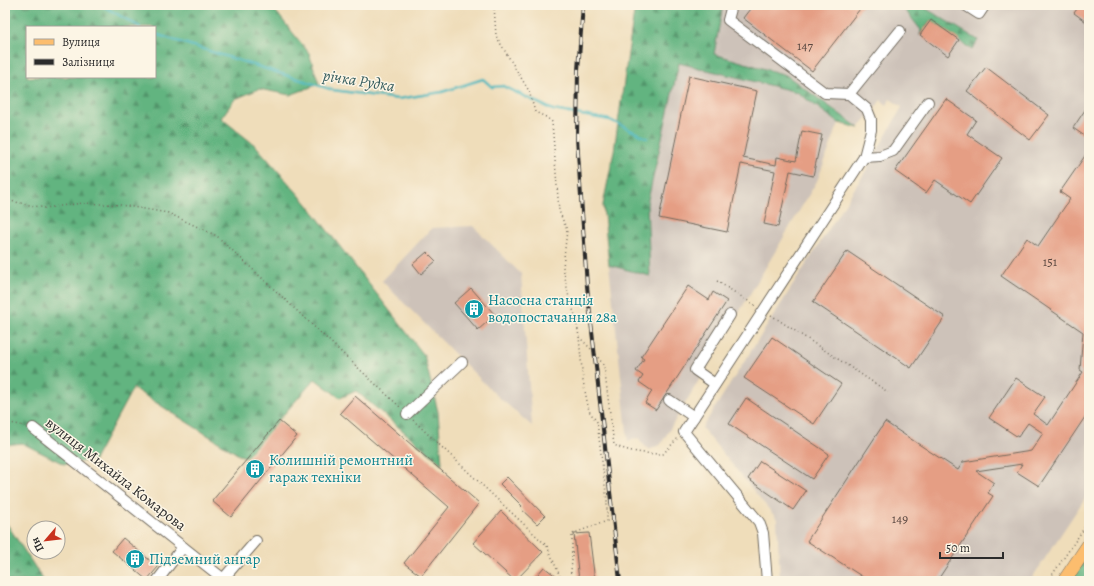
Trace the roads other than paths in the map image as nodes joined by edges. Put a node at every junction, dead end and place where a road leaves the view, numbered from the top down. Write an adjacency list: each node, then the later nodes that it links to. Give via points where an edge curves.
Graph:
1 (732, 5): 5 (street, via 728,20 824,93)
2 (965, 5): 3 (street, via 979,14)
3 (985, 5)
4 (900, 31): 5 (street)
5 (849, 94): 7 (street, via 867,109 870,119 871,130)
6 (928, 102): 7 (street, via 893,151 880,156)
7 (864, 157): 10 (street)
8 (730, 315): 10 (street, via 695,370)
9 (462, 362): 12 (street)
10 (715, 384): 13 (street)
11 (669, 400): 13 (street)
12 (407, 414)
13 (694, 417): 20 (street, via 684,432 759,522 763,533)
14 (33, 428): 17 (street, вулиця Михайла Комарова)
15 (256, 541): 18 (street)
16 (1089, 544): 21 (main road)
17 (183, 547): 18 (street, вулиця Михайла Комарова); 19 (street, вулиця Михайла Комарова)
18 (224, 580)
19 (158, 581)
20 (767, 581)
21 (1064, 581)

